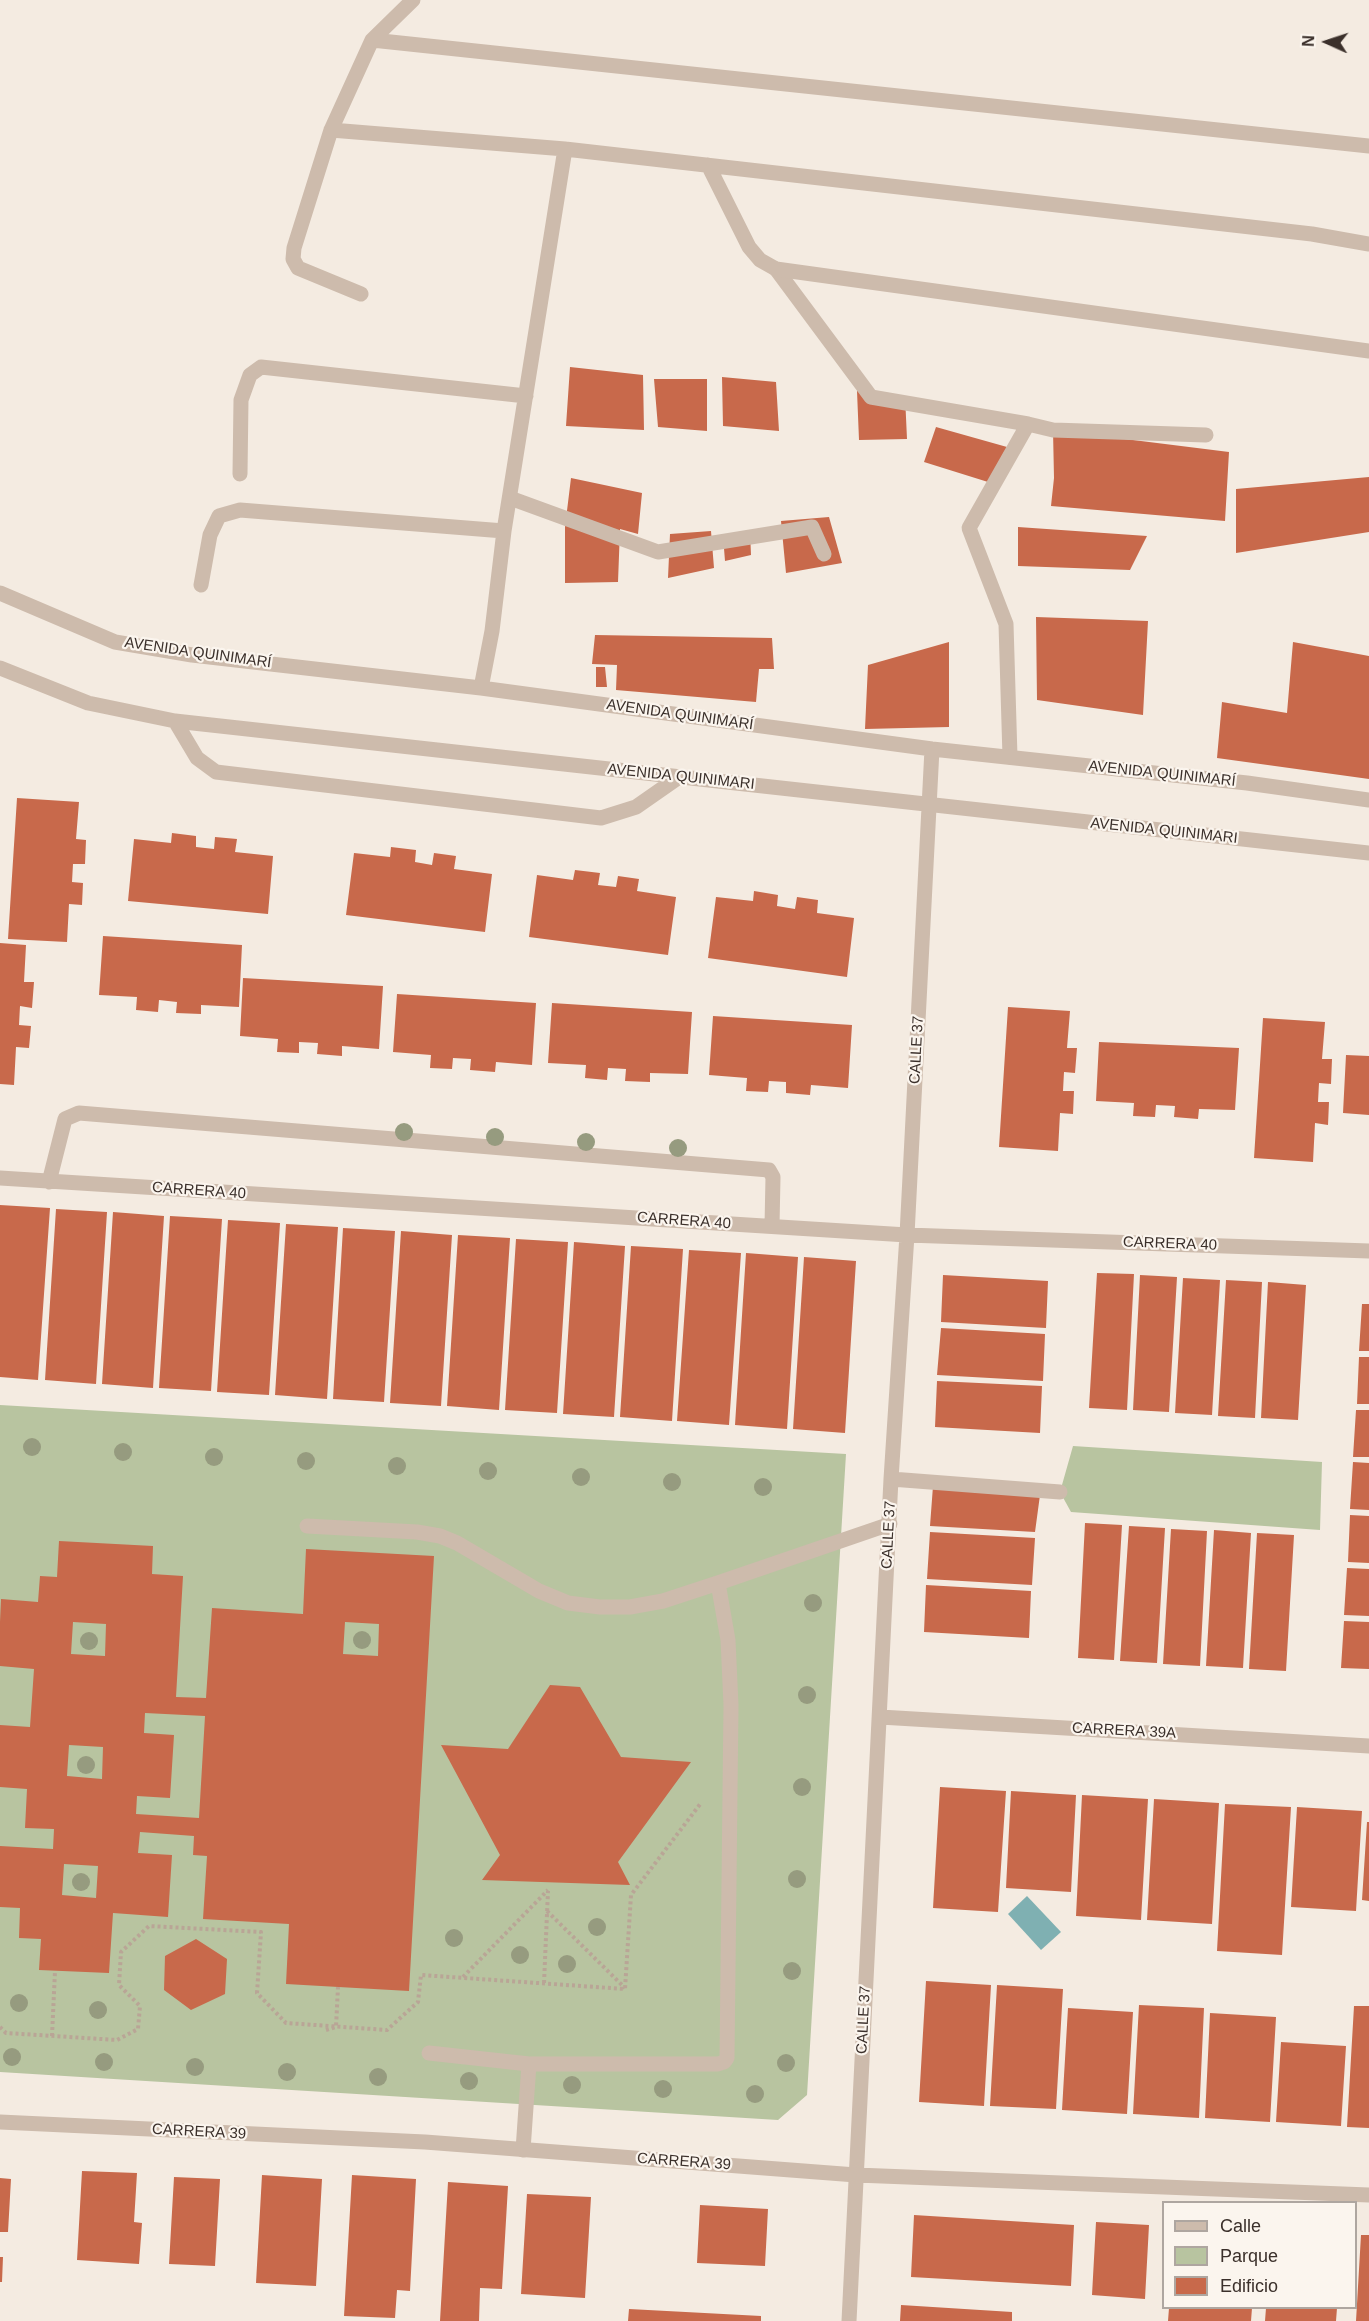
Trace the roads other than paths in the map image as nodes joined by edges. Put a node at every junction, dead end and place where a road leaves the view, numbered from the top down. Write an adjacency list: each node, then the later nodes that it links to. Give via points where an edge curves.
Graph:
1 (413, 0): 2 (street)
2 (372, 40): 3 (street); 4 (street)
3 (331, 130): 5 (street); 9 (street, via 293,259 298,268)
4 (1369, 146)
5 (565, 149): 6 (street); 11 (street)
6 (708, 165): 7 (street, via 1312,234); 8 (street, via 749,247 760,260)
7 (1369, 244)
8 (776, 269): 10 (street); 12 (street, via 871,397)
9 (361, 294)
10 (1369, 351)
11 (526, 396): 14 (street, via 261,367 250,375 241,400); 15 (street)
12 (1028, 424): 13 (street, via 1053,430); 24 (street, via 969,528 1006,624)
13 (1206, 435)
14 (240, 474)
15 (510, 498): 16 (street); 17 (street, via 658,552 812,527)
16 (504, 531): 18 (street, via 240,510 219,516 210,535); 21 (street)
17 (824, 554)
18 (201, 585)
19 (0, 593): 21 (street, AVENIDA QUINIMARÍ, via 115,642 192,655)
20 (0, 668): 22 (street, AVENIDA QUINIMARI, via 88,703)
21 (481, 688): 23 (street, AVENIDA QUINIMARÍ)
22 (175, 721): 25 (street, AVENIDA QUINIMARI); 25 (street, via 197,758 216,772 601,818 636,807)
23 (932, 749): 24 (street, AVENIDA QUINIMARÍ); 27 (street, CALLE 37)
24 (1010, 758): 26 (street, AVENIDA QUINIMARÍ)
25 (679, 777): 27 (street, AVENIDA QUINIMARI)
26 (1369, 800)
27 (929, 804): 28 (street, AVENIDA QUINIMARI); 32 (street, CALLE 37)
28 (1369, 853)
29 (0, 1178): 30 (street, CARRERA 40)
30 (49, 1182): 31 (street, CARRERA 40); 31 (street, via 65,1119 79,1113 769,1170 773,1177)
31 (771, 1226): 32 (street, CARRERA 40)
32 (907, 1235): 33 (street, CARRERA 40); 34 (street, CALLE 37)
33 (1369, 1251)
34 (891, 1479): 35 (street); 36 (street, CALLE 37)
35 (1060, 1492)
36 (890, 1524): 38 (street); 39 (street, CALLE 37)
37 (307, 1526): 38 (street, via 440,1536 568,1603 630,1607)
38 (718, 1583): 42 (street, via 728,1640 731,1705 727,2058 718,2064)
39 (880, 1717): 40 (street, CARRERA 39A); 45 (street, CALLE 37)
40 (1369, 1746)
41 (429, 2053): 42 (street)
42 (529, 2064): 44 (street)
43 (0, 2122): 44 (street, CARRERA 39)
44 (524, 2150): 45 (street, CARRERA 39)
45 (856, 2175): 46 (street, CARRERA 39); 47 (street, CALLE 37)
46 (1369, 2195)
47 (849, 2321)

